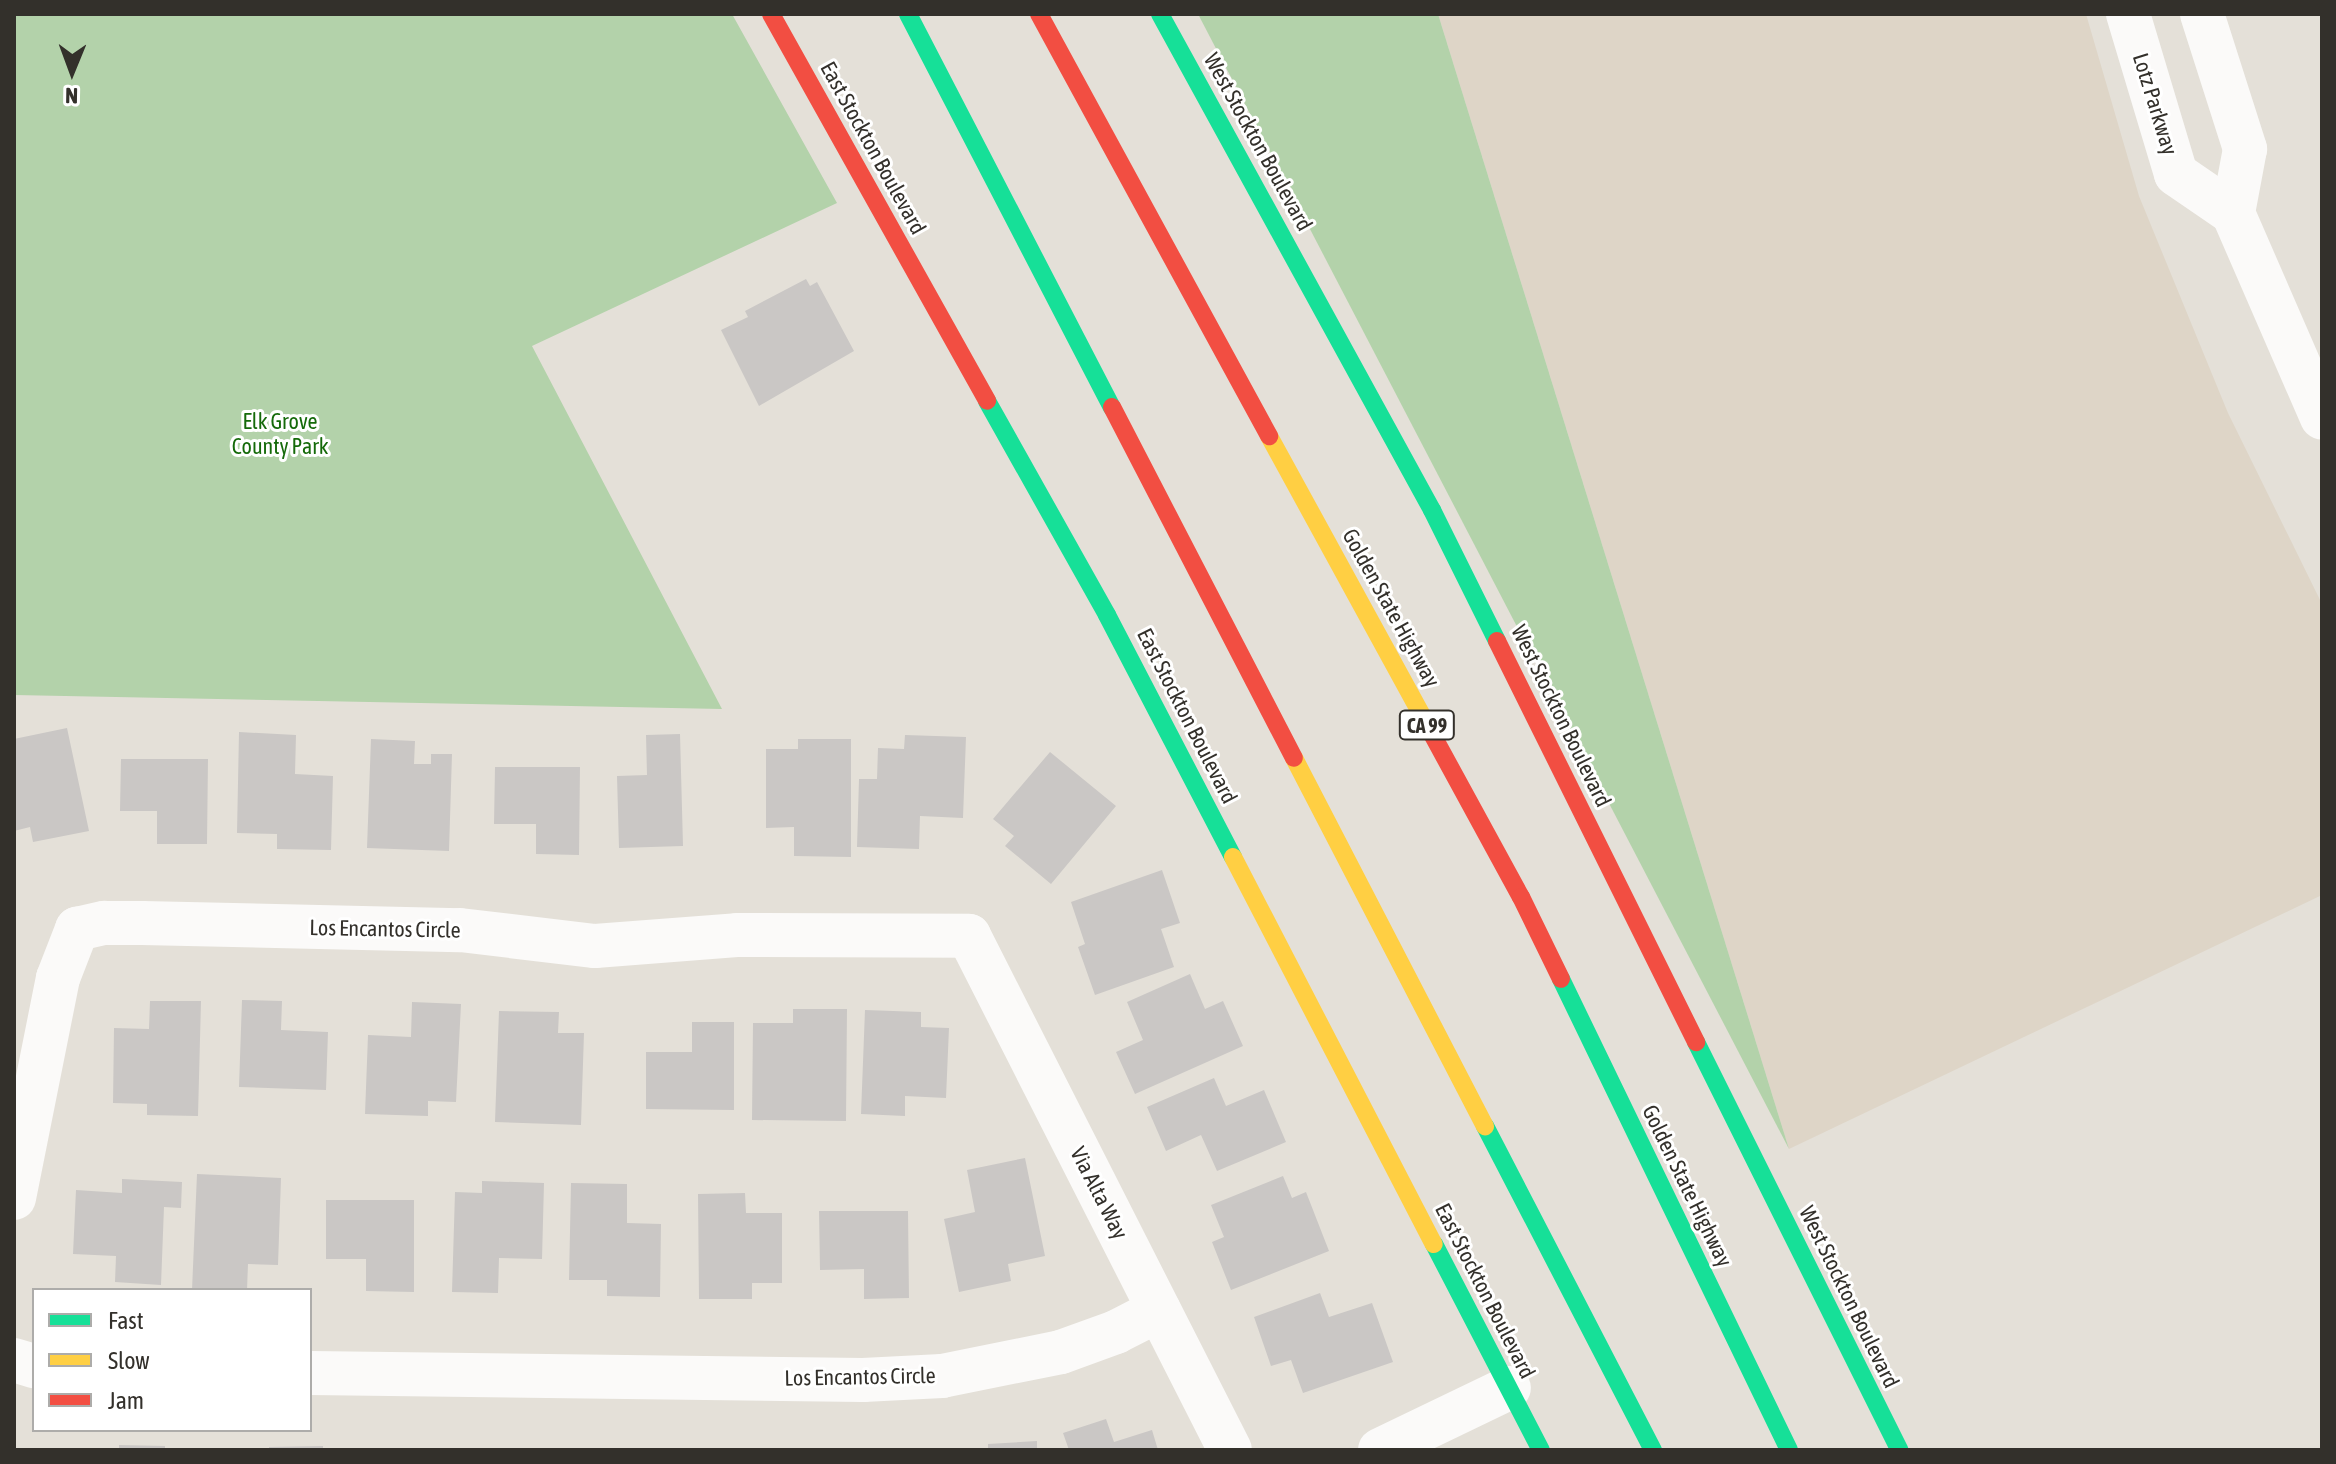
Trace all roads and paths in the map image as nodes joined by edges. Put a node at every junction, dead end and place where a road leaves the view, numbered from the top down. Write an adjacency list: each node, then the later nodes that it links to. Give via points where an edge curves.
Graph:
1 (771, 14): 13 (main road, East Stockton Boulevard, via 1107,615)
2 (908, 14): 17 (main road)
3 (1039, 14): 18 (main road, Golden State Highway / CA 99, via 1521,897)
4 (1160, 14): 19 (main road, West Stockton Boulevard, via 1432,510)
5 (2128, 14): 7 (street, Lotz Parkway, via 2176,174)
6 (2202, 14): 7 (street, via 2245,149)
7 (2233, 213): 8 (street)
8 (2322, 418)
9 (969, 936): 10 (street, Los Encantos Circle, via 737,935 595,946 460,930 142,923 77,929 58,978); 11 (street, Via Alta Way)
10 (14, 1198)
11 (1159, 1310): 12 (street, Los Encantos Circle, via 1061,1352 942,1376 863,1380); 14 (street, Via Alta Way)
12 (312, 1373)
13 (1509, 1388): 15 (street); 16 (main road, East Stockton Boulevard)
14 (1230, 1450)
15 (1380, 1450)
16 (1541, 1450)
17 (1653, 1450)
18 (1789, 1450)
19 (1899, 1450)

